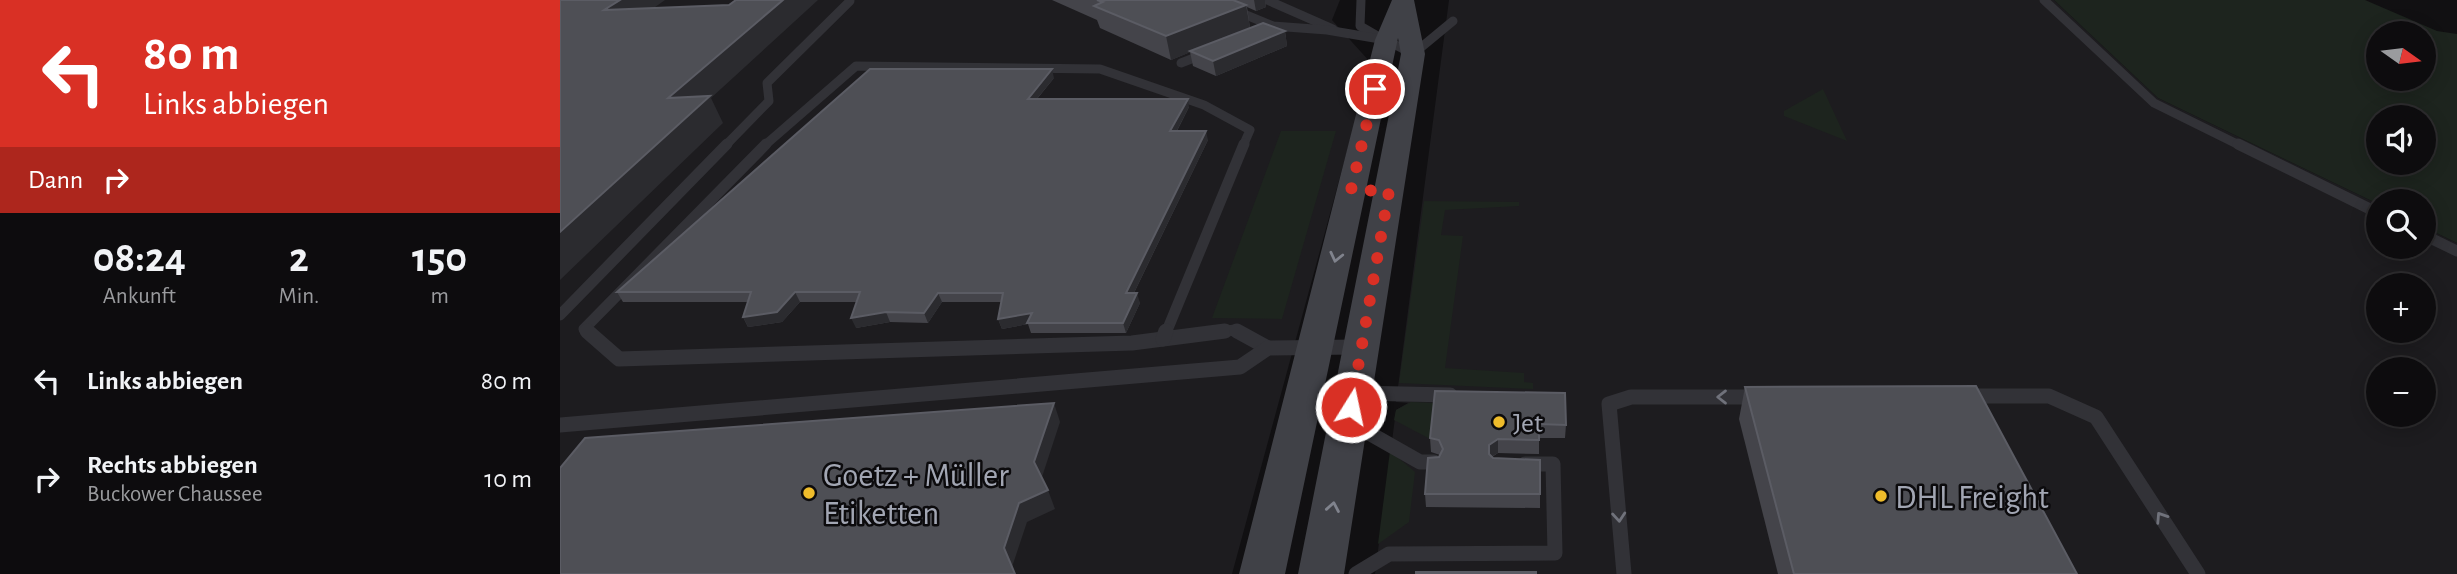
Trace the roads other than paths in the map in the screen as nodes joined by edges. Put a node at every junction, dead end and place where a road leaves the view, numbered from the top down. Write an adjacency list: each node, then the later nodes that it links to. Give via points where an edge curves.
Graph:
1 (1267, 0): 10 (lane)
2 (1361, 0): 11 (lane, via 1360,26)
3 (2044, 0): 16 (lane, via 2154,103)
4 (850, 1): 19 (lane, via 767,83 769,101)
5 (1403, 2): 11 (main road); 13 (main road)
6 (1231, 8): 8 (lane)
7 (1453, 21): 13 (lane)
8 (1273, 26): 9 (lane); 10 (lane)
9 (1261, 31)
10 (1339, 32): 11 (lane)
11 (1386, 40): 13 (lane); 15 (main road)
12 (1215, 49): 14 (lane)
13 (1413, 54): 15 (main road)
14 (1181, 63)
15 (1370, 191): 21 (main road, one-way to 21); 22 (main road)
16 (2366, 207)
17 (2436, 241): 18 (lane)
18 (2457, 251)
19 (560, 315)
20 (1163, 339): 20 (lane, via 619,359 584,329 780,130 856,66 1100,69 1204,105 1250,130); 23 (lane, via 1235,330)
21 (1315, 347): 22 (lane); 23 (lane); 31 (main road)
22 (1362, 347): 27 (main road)
23 (1268, 348): 28 (lane, via 1240,368)
24 (1461, 395): 27 (lane)
25 (1770, 397): 34 (lane, one-way to 34, via 1631,397 1609,404)
26 (1951, 397): 35 (lane, one-way to 26, via 2096,418 2049,396)
27 (1351, 407): 29 (lane, via 1420,462); 32 (main road, one-way to 27)
28 (560, 425)
29 (1434, 462)
30 (1512, 464): 33 (lane, via 1553,464 1555,553 1388,554)
31 (1262, 574)
32 (1321, 574)
33 (1356, 574)
34 (1624, 574)
35 (2198, 574)

